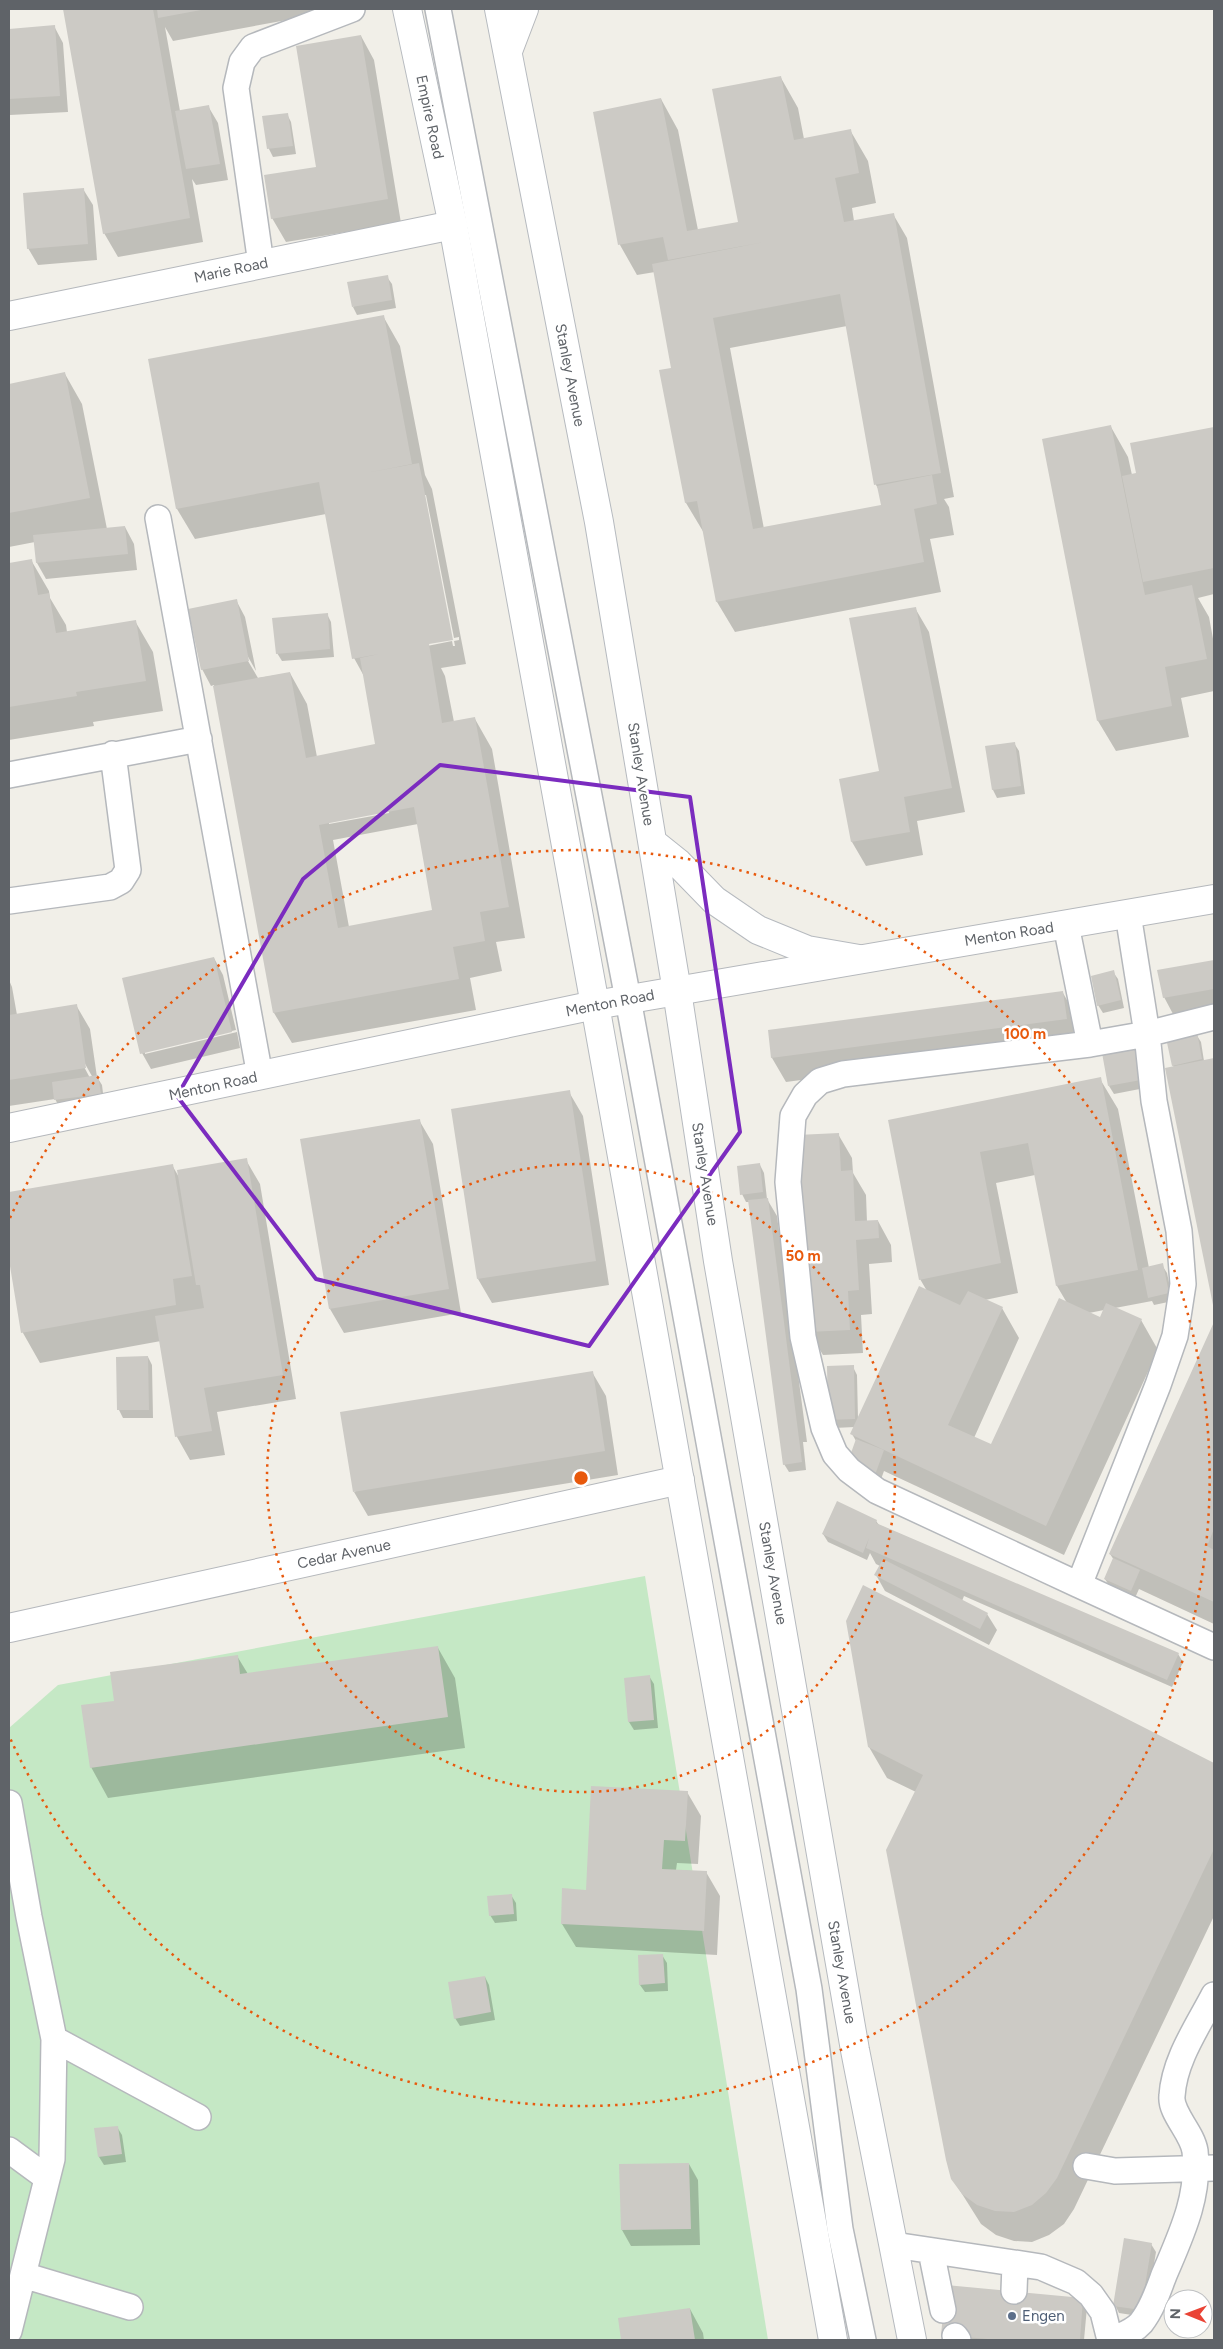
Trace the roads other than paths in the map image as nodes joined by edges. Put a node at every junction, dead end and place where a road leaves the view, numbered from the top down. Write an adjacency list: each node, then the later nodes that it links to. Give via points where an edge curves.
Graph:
1 (352, 9): 8 (lane, via 253,47 242,62 236,88)
2 (407, 9): 7 (main road, Empire Road)
3 (438, 9): 21 (lane)
4 (499, 9): 6 (main road)
5 (524, 9): 6 (main road)
6 (508, 51): 14 (main road, Stanley Avenue, via 599,522)
7 (453, 226): 8 (main road, Marie Road); 22 (main road)
8 (261, 264): 9 (main road, Marie Road)
9 (9, 316)
10 (158, 518): 11 (lane)
11 (199, 739): 12 (lane); 26 (lane)
12 (113, 754): 13 (lane); 16 (lane, via 128,870 121,881 110,887)
13 (9, 775)
14 (652, 843): 19 (main road, via 678,863 714,900 758,930 807,950); 20 (main road, Stanley Avenue)
15 (1214, 899): 17 (main road, Menton Road)
16 (9, 901)
17 (1128, 914): 18 (main road, Menton Road); 24 (lane)
18 (1066, 925): 19 (main road, Menton Road); 25 (lane)
19 (859, 959): 20 (main road, Menton Road)
20 (677, 991): 21 (main road, Menton Road); 40 (main road, Stanley Avenue, via 718,1261 854,2040)
21 (628, 999): 22 (main road, Menton Road); 49 (lane, via 808,1989 840,2229)
22 (596, 1005): 26 (main road, Menton Road); 28 (main road)
23 (1214, 1017): 24 (lane)
24 (1147, 1034): 25 (lane); 29 (lane, via 1154,1101 1179,1231 1183,1284 1175,1336 1158,1385)
25 (1090, 1044): 29 (lane, via 843,1074 820,1081 805,1095 793,1116 788,1182 802,1338 824,1428 835,1454 849,1470 877,1491)
26 (260, 1076): 27 (main road, Menton Road)
27 (9, 1128)
28 (680, 1480): 30 (main road, Cedar Avenue); 48 (main road)
29 (1078, 1585): 31 (lane)
30 (9, 1628)
31 (1214, 1647)
32 (9, 1802): 34 (lane)
33 (1214, 1995): 38 (lane, via 1180,2062 1171,2098)
34 (54, 2039): 35 (lane); 39 (lane, via 52,2158)
35 (198, 2117)
36 (9, 2150): 39 (lane)
37 (1086, 2166): 38 (lane, via 1124,2171)
38 (1205, 2168): 51 (lane, via 1188,2218 1142,2322)
39 (47, 2178): 43 (lane)
40 (894, 2245): 41 (lane); 50 (main road, Stanley Avenue)
41 (931, 2251): 42 (lane); 46 (lane)
42 (1014, 2264): 44 (lane); 51 (lane, via 1041,2267 1076,2282 1103,2312)
43 (23, 2275): 45 (lane); 47 (lane)
44 (1014, 2291)
45 (130, 2307)
46 (944, 2310)
47 (9, 2331)
48 (833, 2340)
49 (862, 2340)
50 (912, 2340)
51 (1111, 2340)

